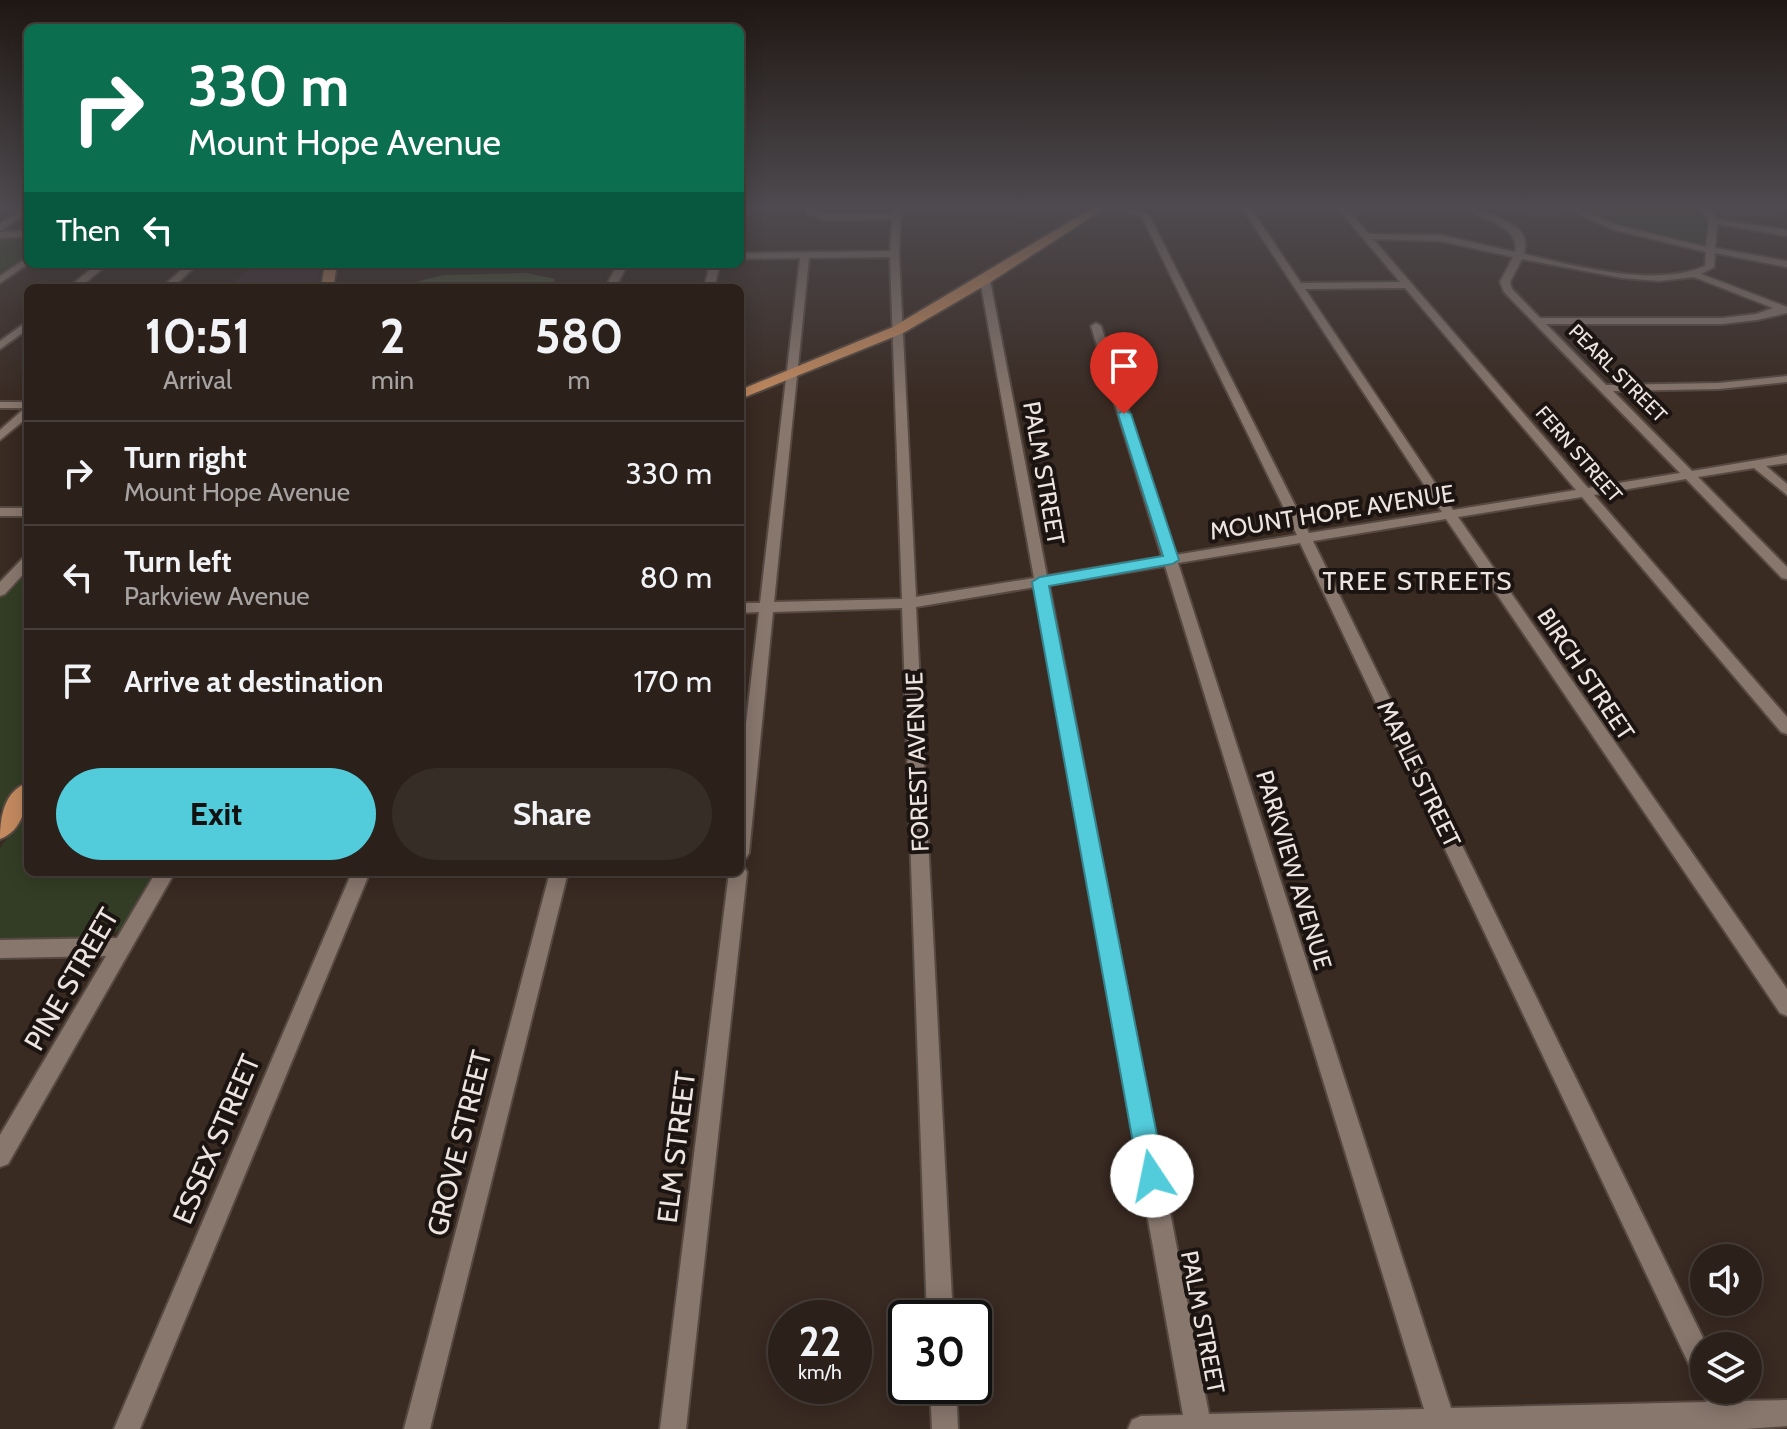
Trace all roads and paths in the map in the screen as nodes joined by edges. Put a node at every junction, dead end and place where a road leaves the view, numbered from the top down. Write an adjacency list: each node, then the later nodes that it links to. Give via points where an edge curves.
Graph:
1 (803, 273): 20 (street)
2 (895, 273): 18 (street, FOREST AVENUE)
3 (997, 273): 11 (main road)
4 (1173, 273): 36 (street, MAPLE STREET)
5 (1291, 273): 13 (street, BIRCH STREET)
6 (1397, 273): 12 (street, FERN STREET)
7 (1508, 273): 15 (street, PEARL STREET, via 1507,290)
8 (1616, 273): 10 (street, via 1643,278)
9 (1700, 273): 10 (street)
10 (1696, 275): 14 (street)
11 (985, 280): 18 (main road); 40 (street, PALM STREET)
12 (1408, 285): 13 (street); 31 (street, FERN STREET)
13 (1300, 286): 35 (street, BIRCH STREET)
14 (1784, 310): 15 (street, via 1722,321)
15 (1538, 321): 22 (street, PEARL STREET)
16 (1096, 326): 37 (street, PARKVIEW AVENUE)
17 (24, 327): 19 (street)
18 (898, 330): 20 (main road); 42 (street, FOREST AVENUE)
19 (0, 346)
20 (792, 375): 23 (main road); 43 (street)
21 (1787, 379): 22 (street)
22 (1603, 388): 30 (street, PEARL STREET)
23 (744, 393)
24 (0, 405): 25 (street)
25 (24, 405)
26 (24, 415): 27 (street)
27 (0, 436)
28 (1787, 459): 29 (street, MOUNT HOPE AVENUE)
29 (1757, 464): 30 (street, MOUNT HOPE AVENUE); 32 (street)
30 (1689, 476): 31 (street, MOUNT HOPE AVENUE); 39 (street, PEARL STREET)
31 (1585, 491): 35 (street, MOUNT HOPE AVENUE); 45 (street, FERN STREET)
32 (1787, 491)
33 (0, 512): 34 (street)
34 (24, 512)
35 (1451, 516): 36 (street, MOUNT HOPE AVENUE); 55 (street, BIRCH STREET)
36 (1305, 539): 37 (street, MOUNT HOPE AVENUE); 58 (street, MAPLE STREET)
37 (1172, 560): 40 (street, MOUNT HOPE AVENUE); 62 (street, PARKVIEW AVENUE)
38 (24, 565): 41 (street)
39 (1787, 575)
40 (1040, 582): 42 (street, MOUNT HOPE AVENUE); 63 (street, PALM STREET)
41 (0, 591)
42 (910, 603): 43 (street, MOUNT HOPE AVENUE); 57 (street, FOREST AVENUE)
43 (769, 607): 44 (street, MOUNT HOPE AVENUE); 47 (street)
44 (744, 608)
45 (1787, 728)
46 (24, 797): 48 (main road)
47 (744, 819)
48 (0, 830)
49 (164, 876): 53 (street, PINE STREET)
50 (359, 876): 64 (street, ESSEX STREET)
51 (558, 876): 65 (street, GROVE STREET)
52 (738, 876): 66 (street, ELM STREET)
53 (124, 947): 54 (street); 56 (street, PINE STREET)
54 (0, 949)
55 (1787, 1006)
56 (0, 1156)
57 (939, 1300)
58 (1690, 1339)
59 (944, 1404): 67 (street)
60 (1787, 1413): 61 (street)
61 (1730, 1422): 62 (street)
62 (1443, 1425): 63 (street)
63 (1199, 1428): 68 (street)
64 (127, 1429)
65 (417, 1429)
66 (673, 1429)
67 (945, 1429)
68 (1141, 1429)

